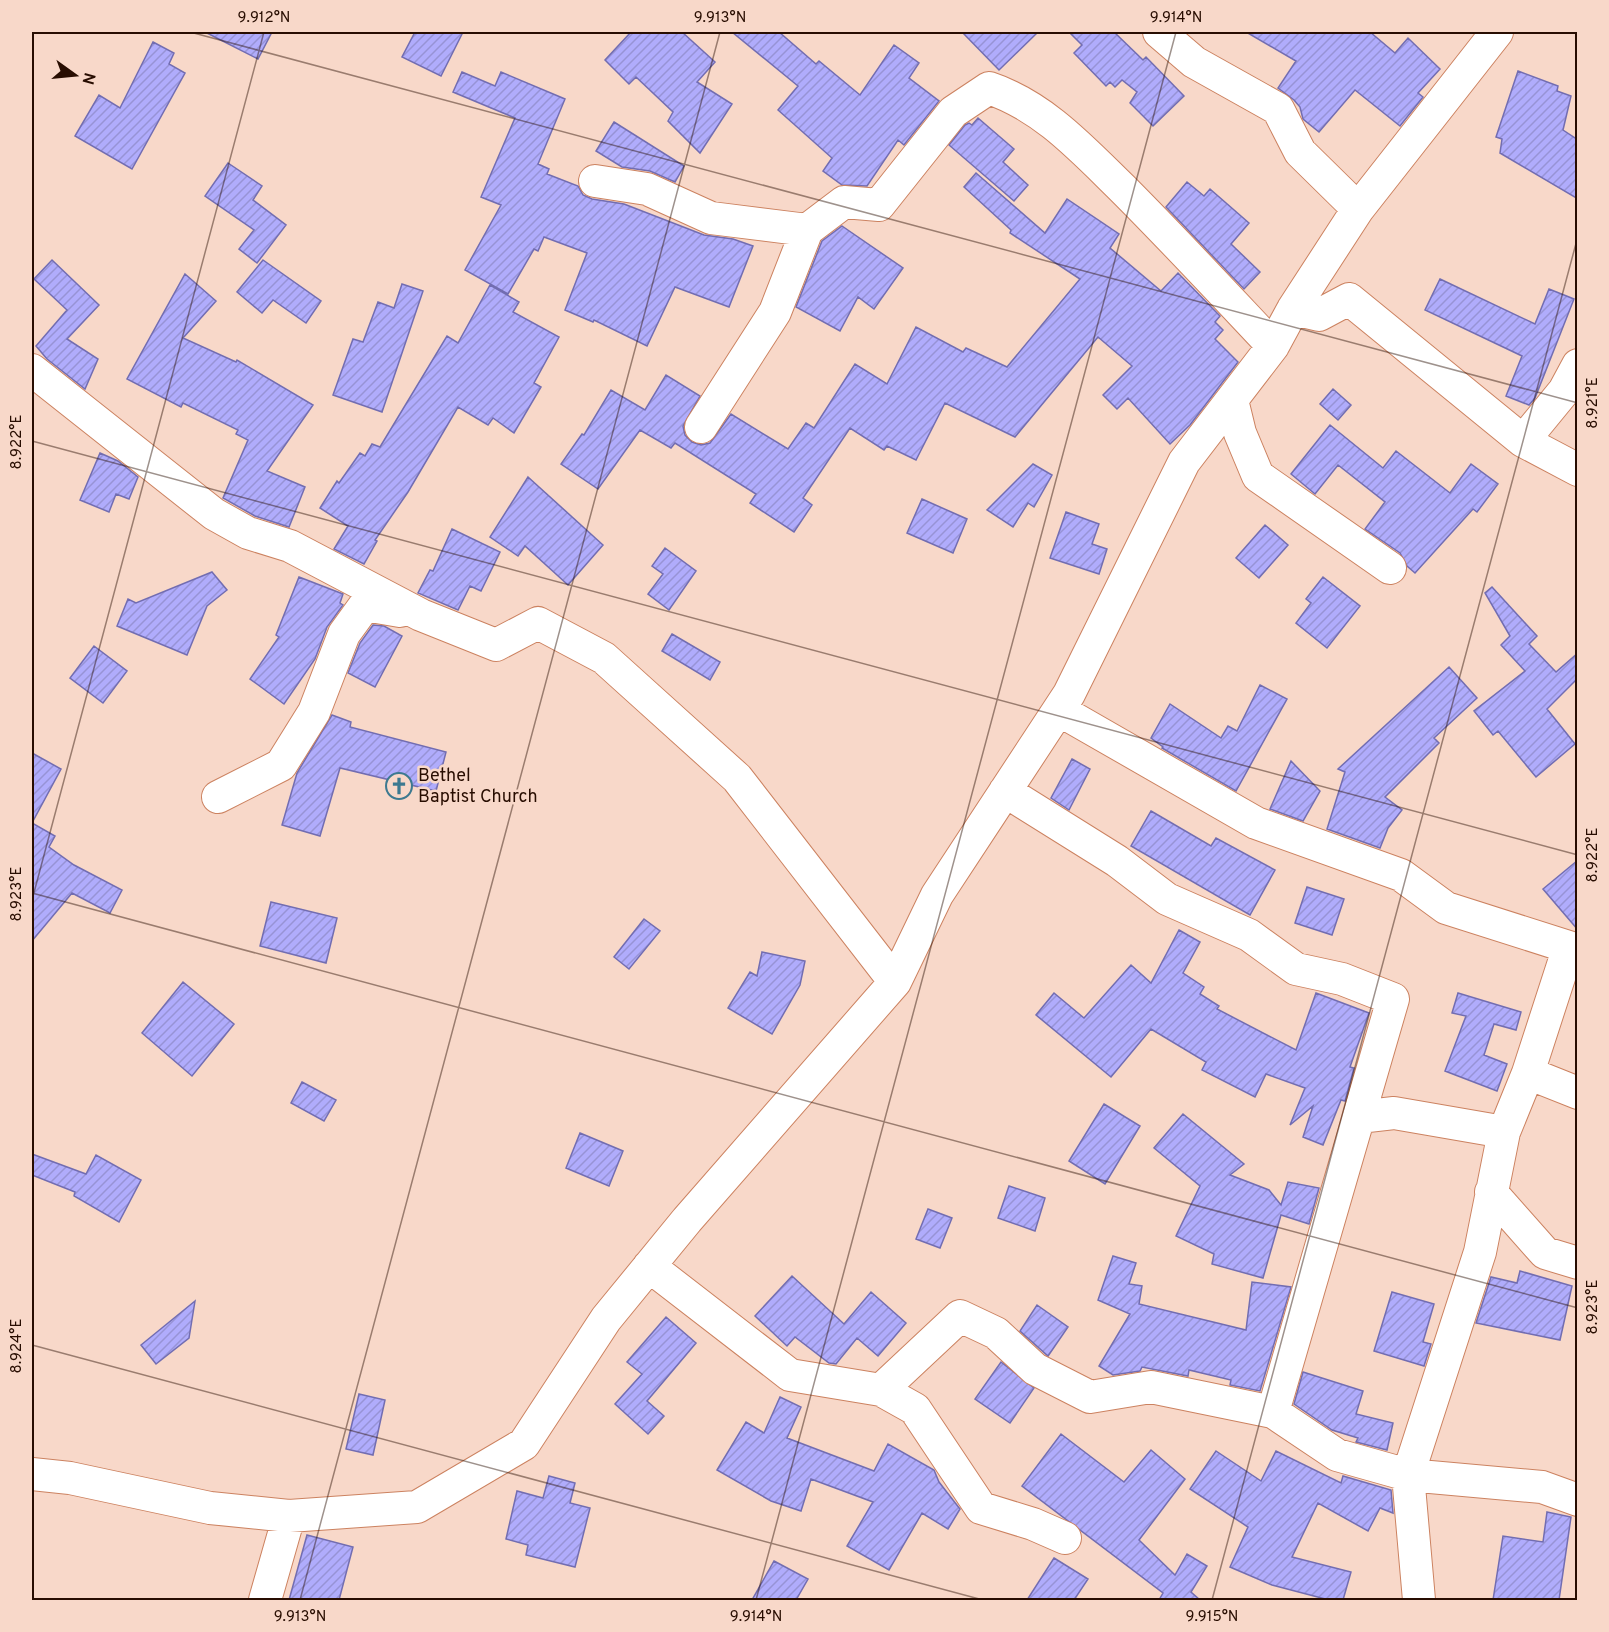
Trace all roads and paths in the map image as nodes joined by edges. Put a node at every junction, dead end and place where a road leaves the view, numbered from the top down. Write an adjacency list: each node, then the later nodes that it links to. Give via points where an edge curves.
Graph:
1 (1159, 32): 4 (street, via 1194,62 1278,109 1300,152)
2 (1497, 32): 4 (street)
3 (595, 181): 5 (street, via 647,189 711,218)
4 (1358, 209): 6 (street)
5 (807, 230): 7 (street, via 844,202 879,205 953,112 989,88 1015,96 1065,132); 11 (street, via 775,312)
6 (1293, 309): 7 (street); 12 (street, via 1319,315 1349,299)
7 (1274, 346): 10 (street)
8 (1578, 365): 12 (street, via 1564,391)
9 (32, 370): 15 (street, via 214,514 248,533 290,546)
10 (1232, 400): 14 (street, via 1240,433 1258,476); 16 (street, via 1184,462)
11 (701, 427)
12 (1523, 441): 13 (street)
13 (1578, 470)
14 (1390, 568)
15 (421, 615): 18 (street, via 366,605 344,634 314,712 281,765); 21 (street, via 496,645 538,624 603,658 737,778)
16 (1059, 710): 17 (street); 19 (street, via 1257,823 1401,875 1446,908)
17 (1005, 792): 21 (street, via 937,895); 24 (street, via 1117,861 1167,898 1249,936 1296,969 1342,979 1393,999)
18 (218, 797)
19 (1578, 950)
20 (1578, 959): 22 (street, via 1564,962)
21 (895, 982): 28 (street)
22 (1528, 1073): 23 (street); 25 (street)
23 (1578, 1093)
24 (1359, 1117): 25 (street, via 1394,1113); 30 (street)
25 (1504, 1132): 26 (street)
26 (1491, 1192): 27 (street, via 1545,1253); 32 (street, via 1480,1252)
27 (1578, 1263)
28 (649, 1266): 29 (street, via 790,1376); 34 (street, via 606,1319 524,1444 417,1507)
29 (881, 1390): 30 (street, via 960,1316 996,1333 1035,1369 1090,1397 1151,1387); 35 (street, via 915,1409 981,1508)
30 (1273, 1412): 32 (street, via 1337,1455)
31 (32, 1474): 34 (street, via 70,1478 210,1508)
32 (1408, 1476): 33 (street, via 1542,1487); 37 (street)
33 (1578, 1500)
34 (289, 1516): 36 (street)
35 (1065, 1538)
36 (266, 1600)
37 (1419, 1600)

